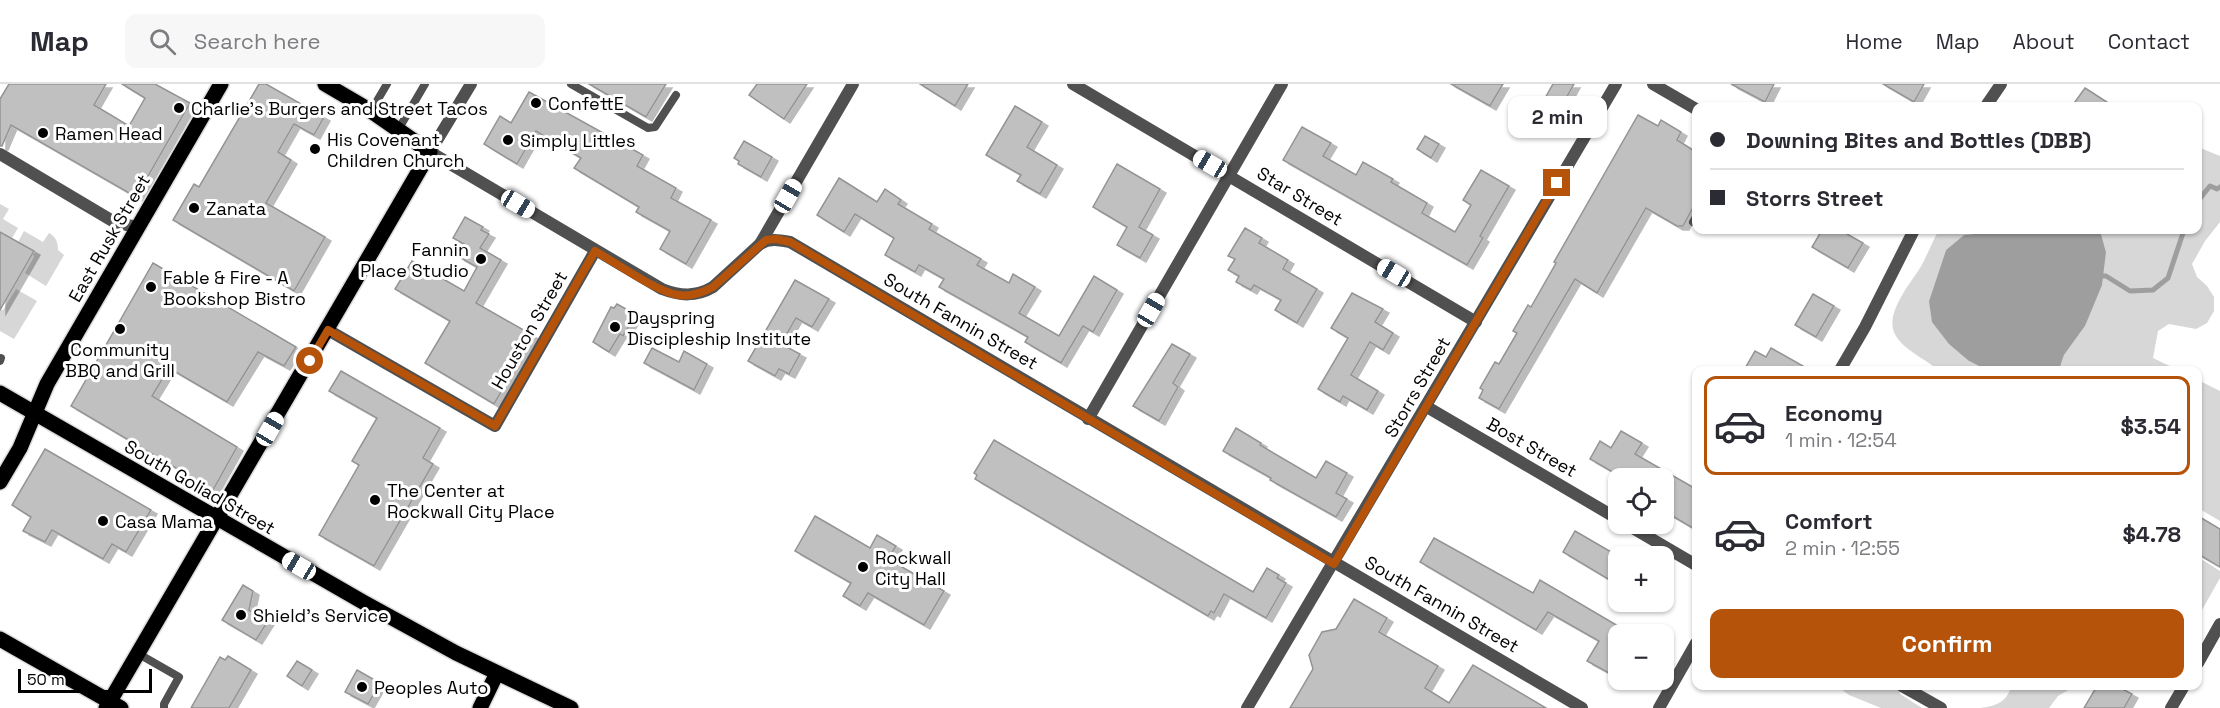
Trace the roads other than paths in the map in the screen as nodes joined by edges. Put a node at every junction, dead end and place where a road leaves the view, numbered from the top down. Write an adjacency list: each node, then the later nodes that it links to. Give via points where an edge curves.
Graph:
1 (221, 84): 21 (main road, East Rusk Street)
2 (387, 84): 16 (lane)
3 (425, 84): 17 (lane)
4 (471, 84): 18 (street)
5 (571, 84): 13 (lane, via 648,128 656,128)
6 (853, 84): 23 (street)
7 (1073, 84): 20 (street, Star Street)
8 (1282, 84): 20 (street)
9 (1616, 84): 25 (street, Storrs Street)
10 (1653, 84): 15 (street)
11 (2001, 84): 14 (street)
12 (329, 85): 16 (main road)
13 (676, 95)
14 (1989, 102)
15 (1692, 107)
16 (371, 111): 17 (main road)
17 (399, 130): 18 (main road)
18 (430, 152): 24 (street); 26 (main road)
19 (0, 154): 21 (street, via 116,223)
20 (1229, 175): 25 (street, Star Street); 31 (street)
21 (138, 227): 30 (main road, East Rusk Street)
22 (1910, 234): 27 (street)
23 (760, 244): 24 (street, via 713,287 685,295 662,290); 31 (street, South Fannin Street, via 776,239 790,242)
24 (595, 251): 26 (street, Houston Street, via 495,426)
25 (1476, 322): 29 (street, Storrs Street)
26 (328, 330): 34 (main road)
27 (1842, 366)
28 (0, 393): 30 (main road, South Goliad Street)
29 (1427, 406): 33 (street, Bost Street); 37 (street, Storrs Street)
30 (34, 413): 32 (main road, East Rusk Street); 34 (main road, South Goliad Street)
31 (1088, 418): 37 (street, South Fannin Street)
32 (0, 482)
33 (1608, 513)
34 (217, 519): 41 (main road); 43 (main road, South Goliad Street)
35 (1643, 534): 36 (street)
36 (1692, 563)
37 (1334, 564): 52 (street, Storrs Street); 53 (street, South Fannin Street)
38 (2220, 624): 42 (street)
39 (0, 639): 47 (main road)
40 (1692, 650): 54 (street)
41 (137, 653): 47 (main road); 49 (lane, via 179,677)
42 (2202, 656)
43 (497, 674): 46 (main road, South Goliad Street); 50 (main road)
44 (1909, 690): 55 (street)
45 (2182, 690): 48 (street)
46 (552, 703): 51 (main road, South Goliad Street)
47 (112, 706)
48 (2173, 707)
49 (164, 708)
50 (480, 708)
51 (571, 708)
52 (1247, 708)
53 (1582, 708)
54 (1659, 708)
55 (1941, 708)

